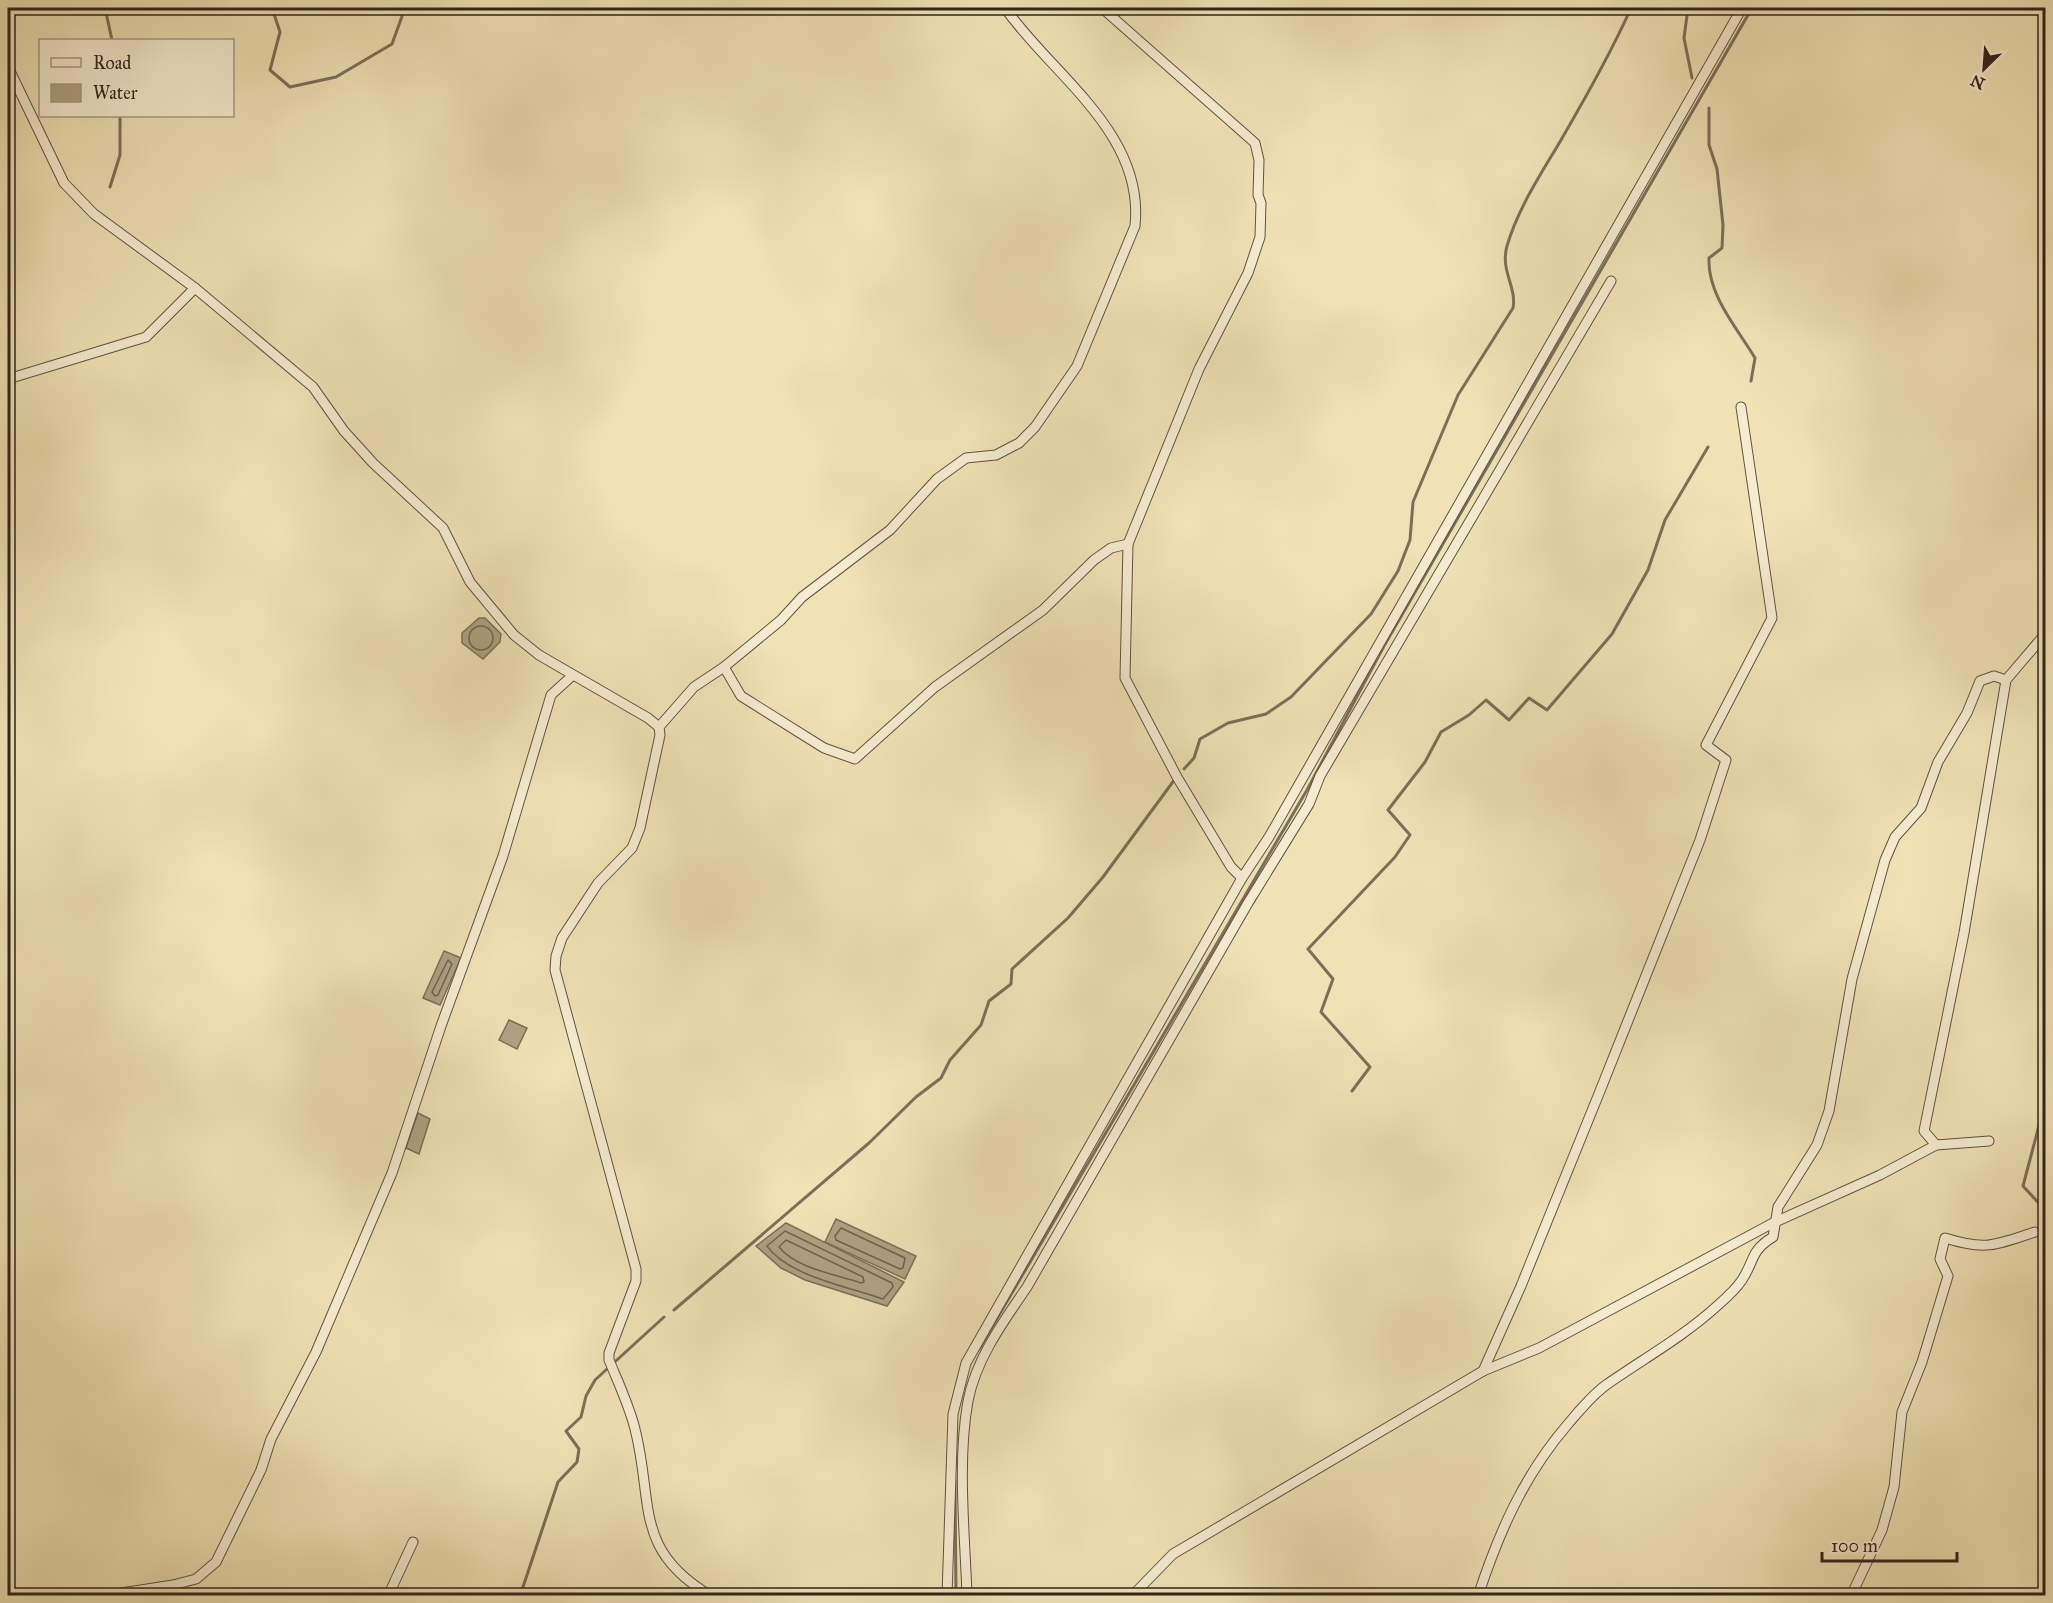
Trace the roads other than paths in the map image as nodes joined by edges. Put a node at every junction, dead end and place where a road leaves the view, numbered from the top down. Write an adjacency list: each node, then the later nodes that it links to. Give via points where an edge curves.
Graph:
1 (1005, 8): 11 (street, via 1104,123 1121,152 1134,189 1135,226 1077,366 1035,427 1019,443 996,455 966,458 951,468 890,530 802,597 781,620)
2 (1102, 8): 9 (street, via 1256,143 1259,160 1260,237 1248,273 1199,369)
3 (1742, 8): 15 (street)
4 (8, 67): 6 (street, via 64,183 94,214)
5 (1611, 281): 28 (street, via 1032,1277 993,1336 968,1400 964,1449)
6 (195, 288): 7 (street, via 146,337); 12 (street, via 313,387 373,463 443,528 470,582 514,635)
7 (8, 379)
8 (1742, 407): 20 (street, via 1772,618 1706,745 1726,760 1700,840 1521,1286)
9 (1128, 544): 11 (street, via 1112,548 1094,560 1043,610 935,687 855,759 824,748 741,696); 15 (street, via 1125,678 1177,777 1231,867)
10 (2046, 633): 13 (street)
11 (724, 667): 14 (street, via 694,687)
12 (573, 675): 14 (street); 23 (street, via 551,695 503,856 392,1173 316,1352 271,1439 261,1470 216,1562 196,1579)
13 (2007, 680): 17 (street, via 1964,933 1924,1131); 18 (street, via 1994,676 1980,681 1938,762 1921,808 1895,837 1885,860 1852,979 1830,1111 1817,1145 1778,1207)
14 (659, 727): 22 (street, via 640,828 632,848 598,883 562,938 555,970 636,1269 636,1281 609,1360 635,1426 656,1544)
15 (1242, 878): 27 (street, via 966,1363 953,1414)
16 (1989, 1141): 17 (street)
17 (1936, 1145): 18 (street)
18 (1773, 1223): 20 (street, via 1539,1348); 30 (street, via 1773,1238 1758,1246 1742,1280 1717,1307 1605,1386 1556,1438 1516,1498)
19 (2035, 1232): 31 (street, via 1994,1246 1973,1247 1945,1238 1940,1259 1948,1276 1902,1412 1894,1487 1882,1530)
20 (1483, 1371): 29 (street, via 1173,1554)
21 (413, 1542): 24 (street)
22 (686, 1581): 25 (street); 26 (street)
23 (102, 1596)
24 (388, 1596)
25 (691, 1596)
26 (711, 1596)
27 (947, 1596)
28 (967, 1596)
29 (1132, 1596)
30 (1478, 1596)
31 (1851, 1596)

